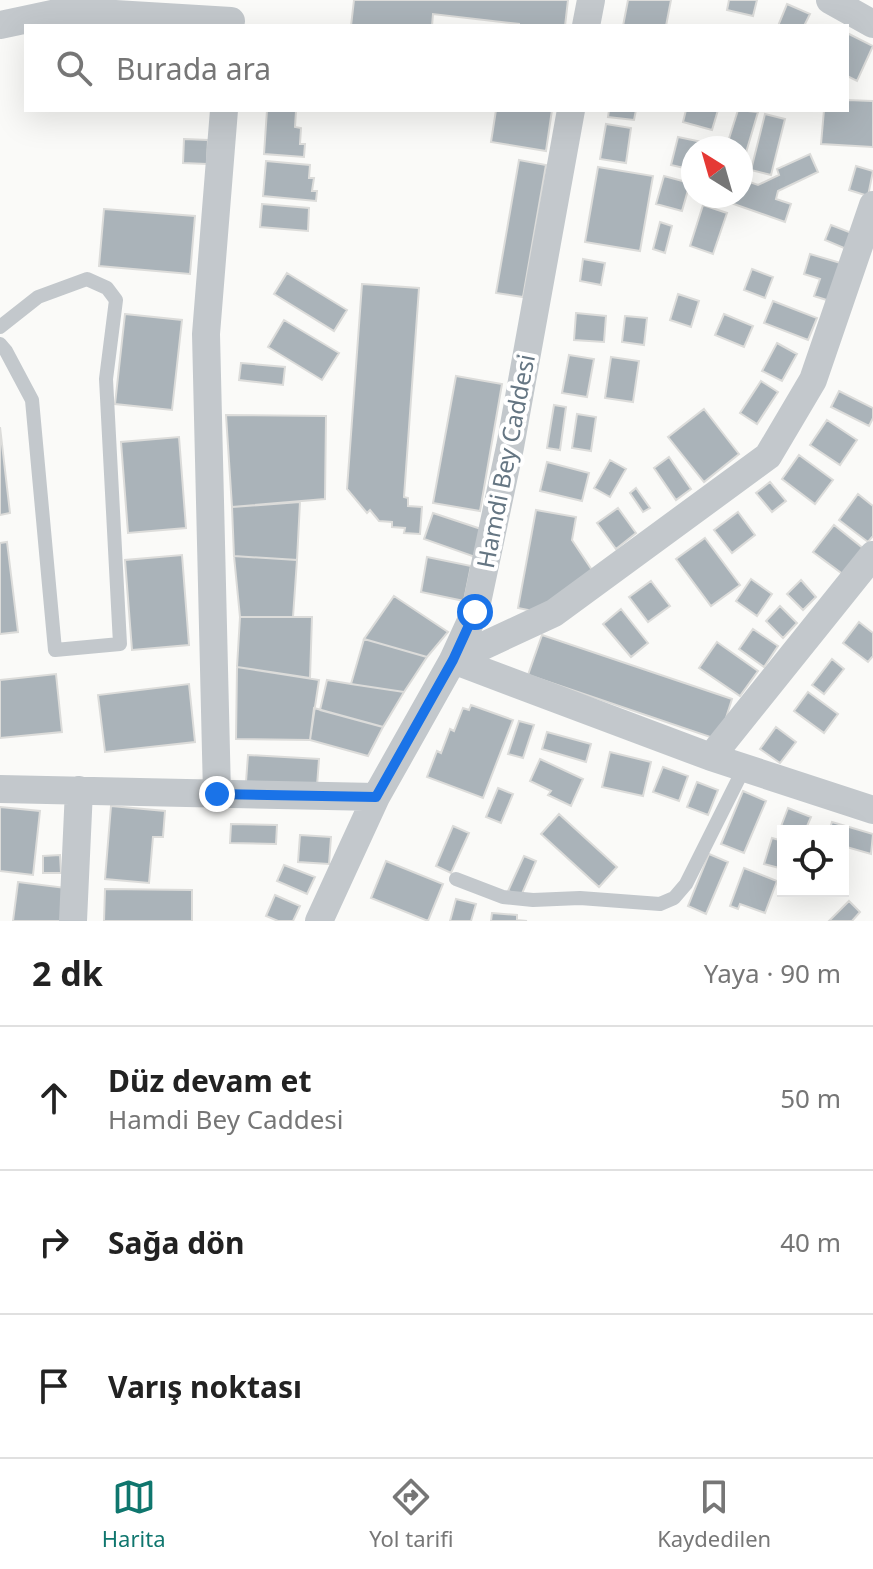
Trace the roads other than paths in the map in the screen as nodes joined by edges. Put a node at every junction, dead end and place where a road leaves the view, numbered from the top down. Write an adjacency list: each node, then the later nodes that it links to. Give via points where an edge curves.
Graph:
1 (591, 0): 4 (street)
2 (830, 0): 5 (street)
3 (229, 16): 6 (street, via 66,11)
4 (586, 24)
5 (873, 24)
6 (0, 25)
7 (224, 112): 18 (street, via 206,334)
8 (571, 112): 13 (street, Hamdi Bey Caddesi, via 475,612)
9 (873, 205): 13 (street, via 813,380 768,456 554,613)
10 (0, 327): 11 (lane, via 38,297 87,279 107,288 116,300 106,379 120,644 55,650 32,400)
11 (2, 351)
12 (873, 555): 14 (street)
13 (453, 660): 14 (street); 19 (street, Hamdi Bey Caddesi)
14 (711, 757): 15 (street)
15 (744, 768): 20 (street); 21 (lane, via 686,884 667,902 503,897)
16 (0, 789): 17 (street)
17 (79, 790): 18 (street); 22 (street)
18 (217, 794): 19 (street)
19 (376, 797): 23 (street, Hamdi Bey Caddesi)
20 (873, 810)
21 (456, 879)
22 (73, 921)
23 (319, 921)

